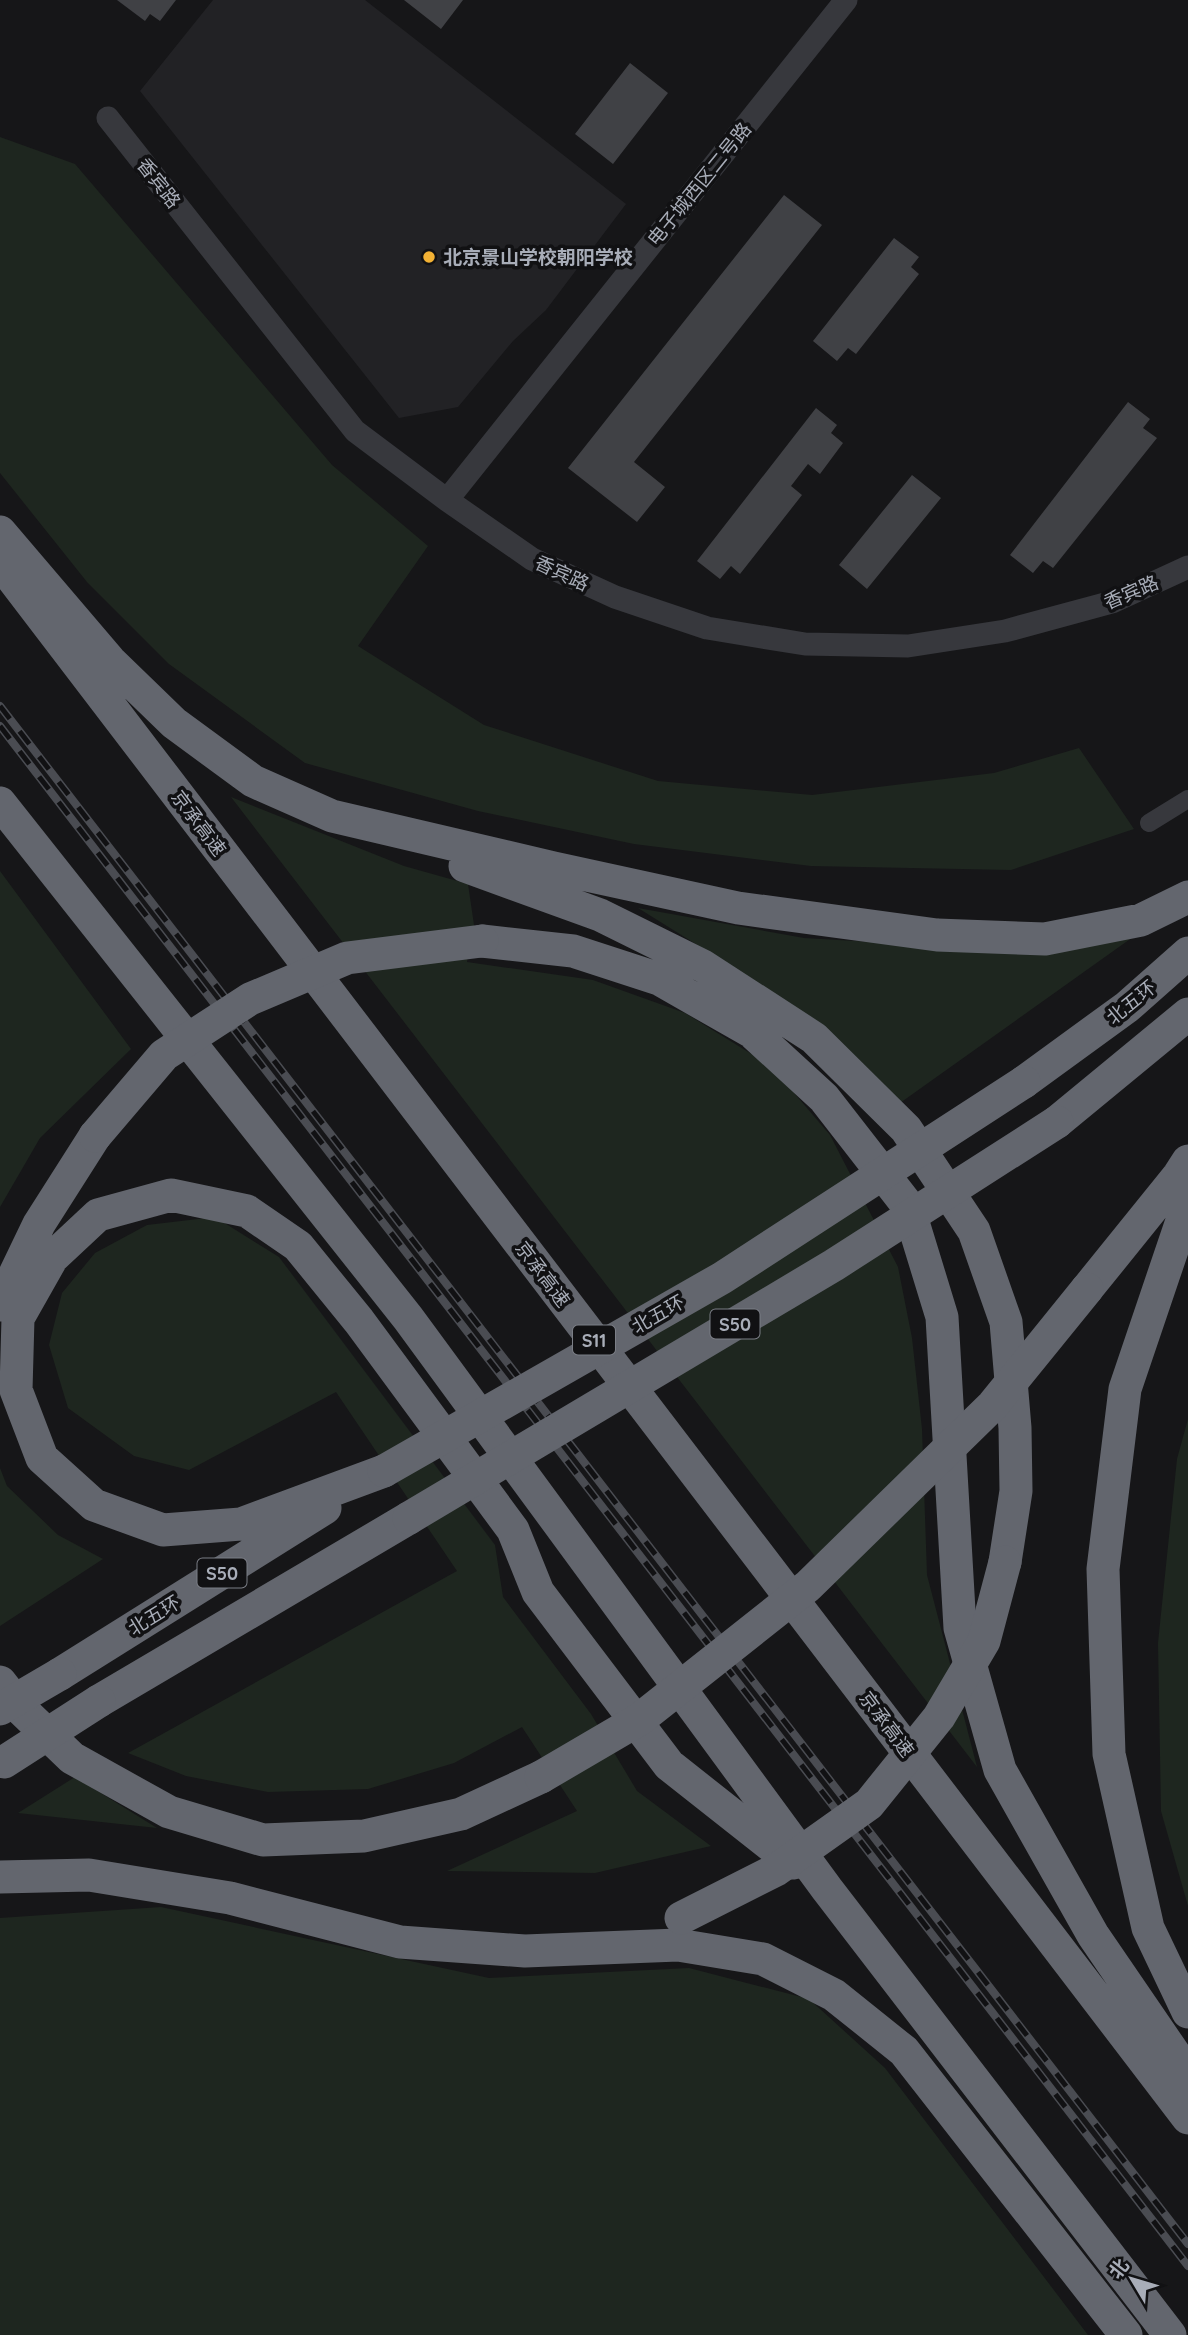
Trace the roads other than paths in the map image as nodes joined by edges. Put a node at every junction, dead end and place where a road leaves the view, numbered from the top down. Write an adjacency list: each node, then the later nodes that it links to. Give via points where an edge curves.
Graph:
1 (846, 0): 3 (street, 电子城西区二号路)
2 (108, 118): 3 (street, 香宾路, via 355,431)
3 (447, 500): 6 (street, 香宾路, via 532,559 615,597 707,628 805,644 908,646 1005,631 1112,602)
4 (0, 532): 9 (highway, via 110,660 174,723 253,780)
5 (0, 562): 26 (highway, 京承高速 / S11)
6 (1188, 567)
7 (1188, 799): 10 (street)
8 (0, 803): 22 (highway, via 408,1318)
9 (332, 816): 11 (highway, via 738,908 937,935 1045,939 1141,920); 23 (highway, bridge, via 600,915 703,966 814,1038 906,1129 974,1231 1006,1322 1016,1491 1005,1562 984,1641 939,1717 869,1804 776,1870 681,1918)
10 (1149, 823)
11 (1188, 897)
12 (1188, 953): 17 (highway, 北五环 / S50, bridge, via 1127,1007 1024,1082 722,1278)
13 (1188, 1014): 20 (highway, S50, bridge, via 1056,1122 834,1265)
14 (1188, 1161): 18 (highway, bridge, via 993,1405 808,1586 640,1719 541,1777 461,1814 365,1836 263,1840 169,1812 72,1758)
15 (1188, 1203): 24 (highway, via 1125,1389 1103,1569 1109,1754 1148,1928)
16 (0, 1305): 25 (highway, bridge, via 39,1224 95,1136 164,1055 250,999 347,958 482,941 573,951 659,979 752,1032 824,1098 908,1206 942,1317 960,1628 1000,1770 1093,1935)
17 (384, 1471): 19 (highway, 北五环 / S50, bridge); 22 (highway, via 241,1524 163,1530 94,1505 42,1458 16,1390 18,1318 52,1258 98,1215 171,1195 247,1211 298,1247 359,1321 513,1530 538,1592 669,1765)
18 (0, 1682)
19 (0, 1709)
20 (2, 1763)
21 (0, 1877): 23 (highway, via 89,1875 230,1898 400,1942)
22 (827, 1889): 28 (highway)
23 (525, 1951): 27 (highway, via 678,1945 763,1959 834,1995 904,2051)
24 (1188, 2012)
25 (1188, 2074)
26 (1188, 2118)
27 (1126, 2335)
28 (1171, 2335)

